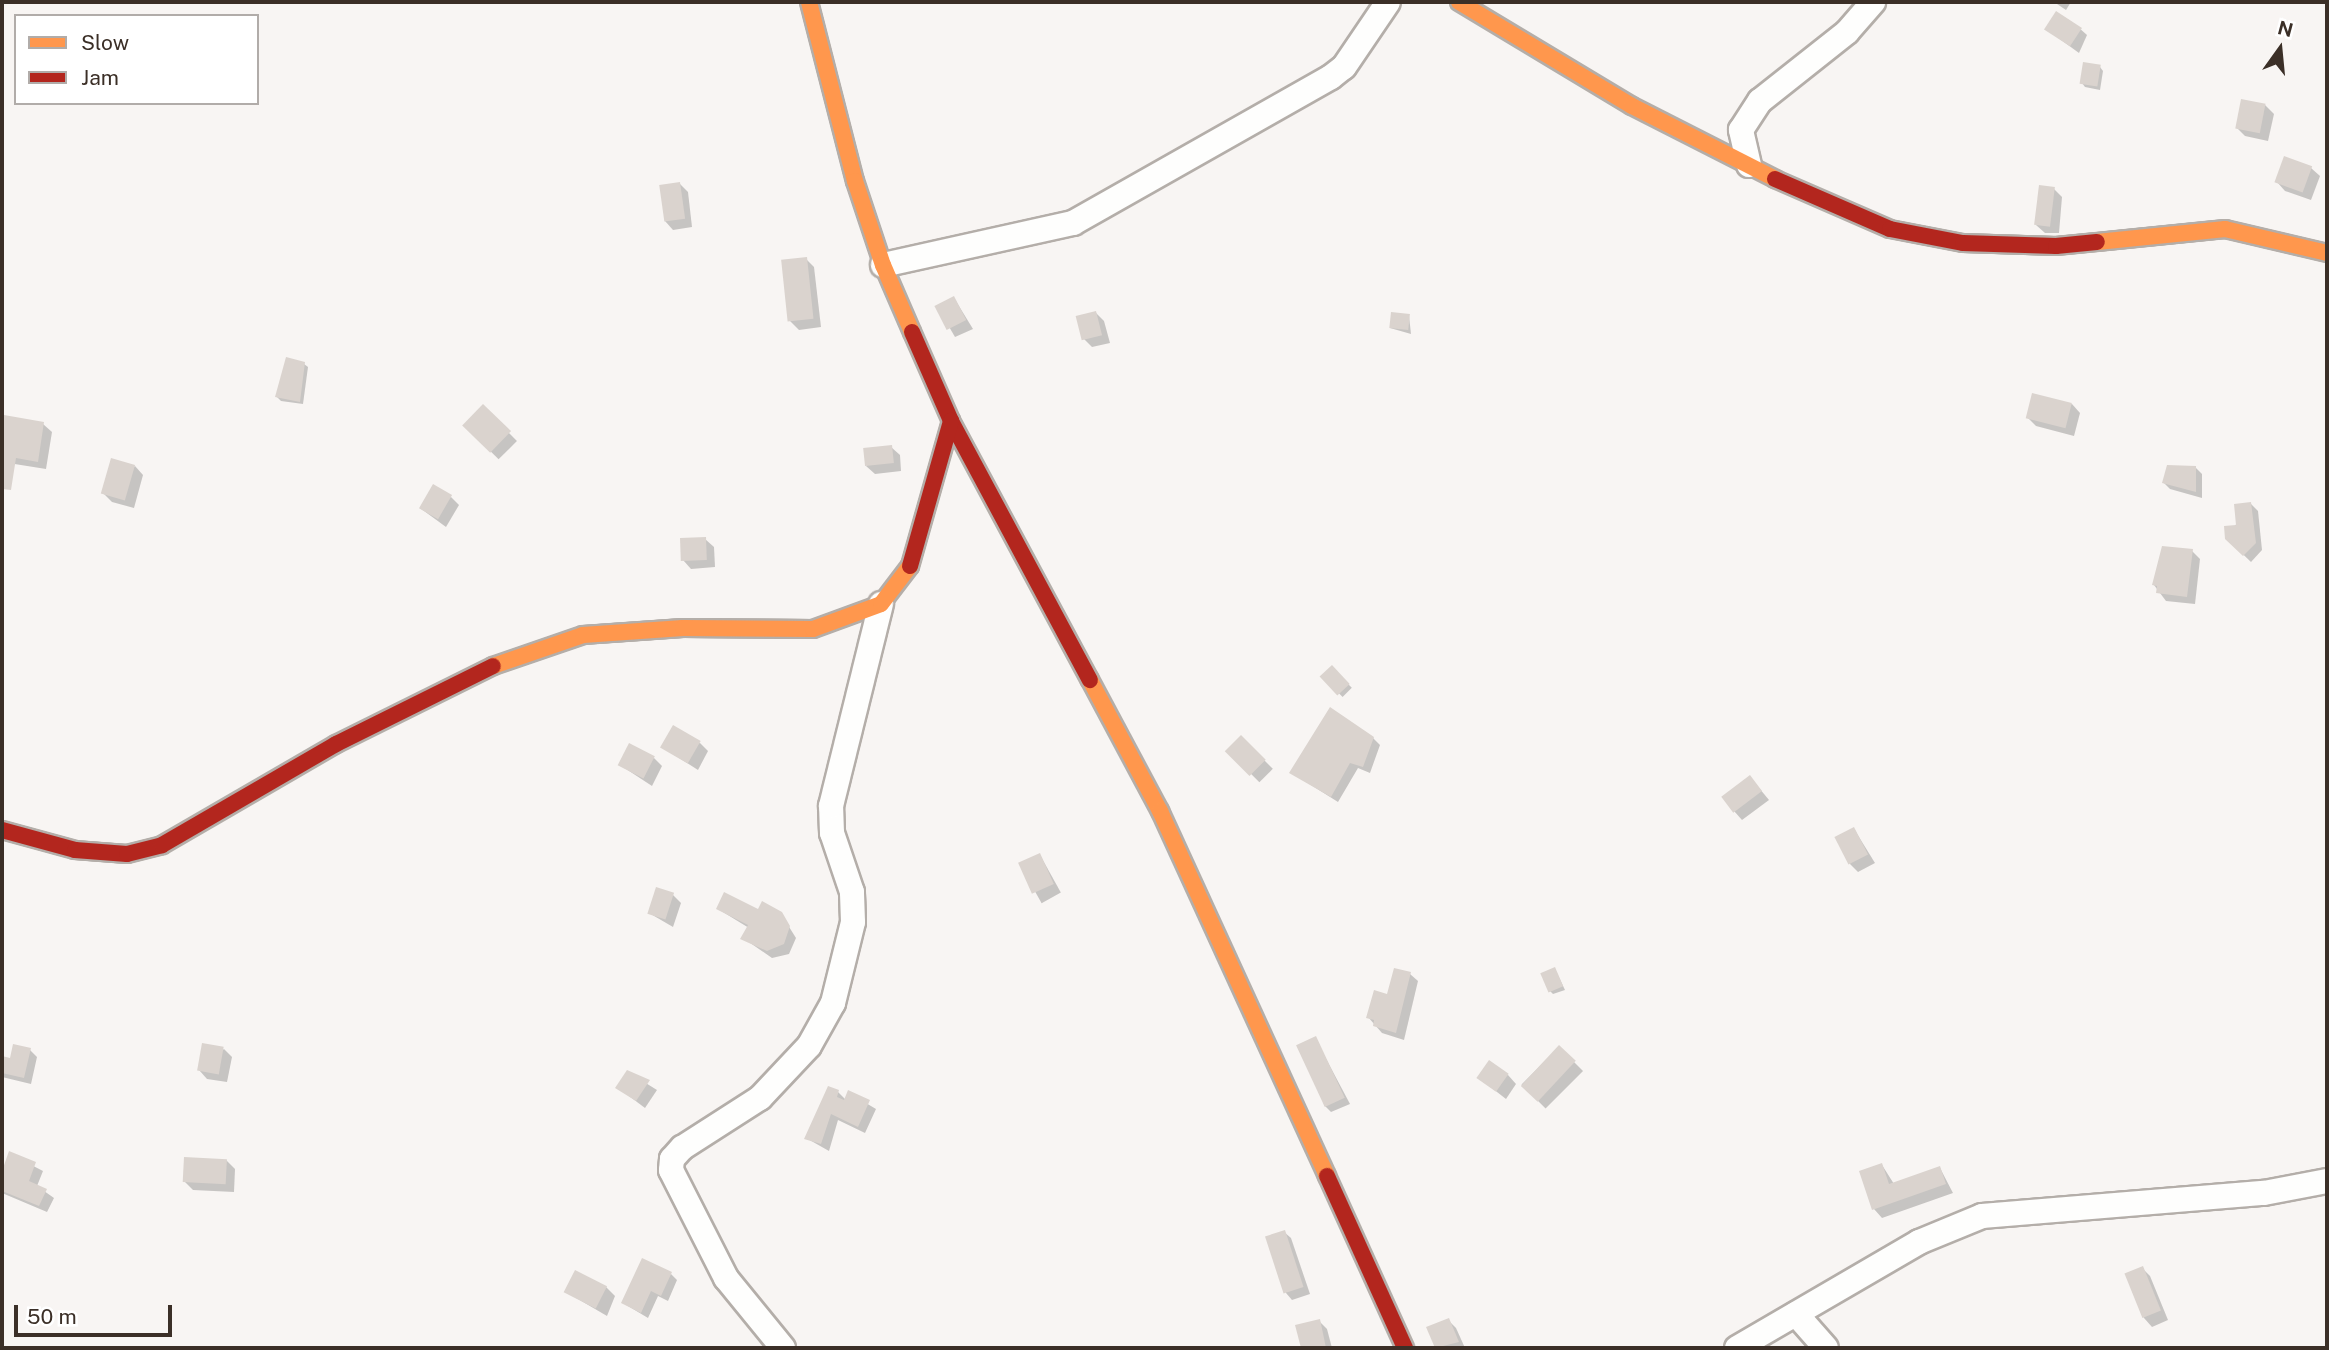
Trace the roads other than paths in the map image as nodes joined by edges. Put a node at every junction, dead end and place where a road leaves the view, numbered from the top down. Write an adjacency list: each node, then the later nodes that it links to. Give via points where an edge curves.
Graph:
1 (809, 2): 7 (street, via 855,181)
2 (1388, 2): 7 (street, via 1343,67 1331,77 1073,223)
3 (1459, 2): 5 (street, via 1632,106)
4 (1872, 2): 5 (street, via 1847,32 1760,101 1741,130)
5 (1749, 165): 6 (street, via 1814,199 1890,229 1963,243 2056,246 2225,229)
6 (2327, 253)
7 (883, 265): 8 (street)
8 (951, 421): 9 (street, via 913,561); 14 (street, via 1160,811)
9 (881, 604): 10 (street, via 813,629 683,628 583,635 481,670 336,744 162,845 127,854 75,850); 13 (street, via 831,806 832,833 852,892 853,922 833,1003 809,1046 760,1098 672,1159 671,1170 726,1278)
10 (2, 830)
11 (2327, 1181): 12 (street, via 2264,1193 1982,1216 1919,1242)
12 (1796, 1314): 15 (street); 16 (street)
13 (783, 1348)
14 (1405, 1348)
15 (1737, 1348)
16 (1826, 1348)

